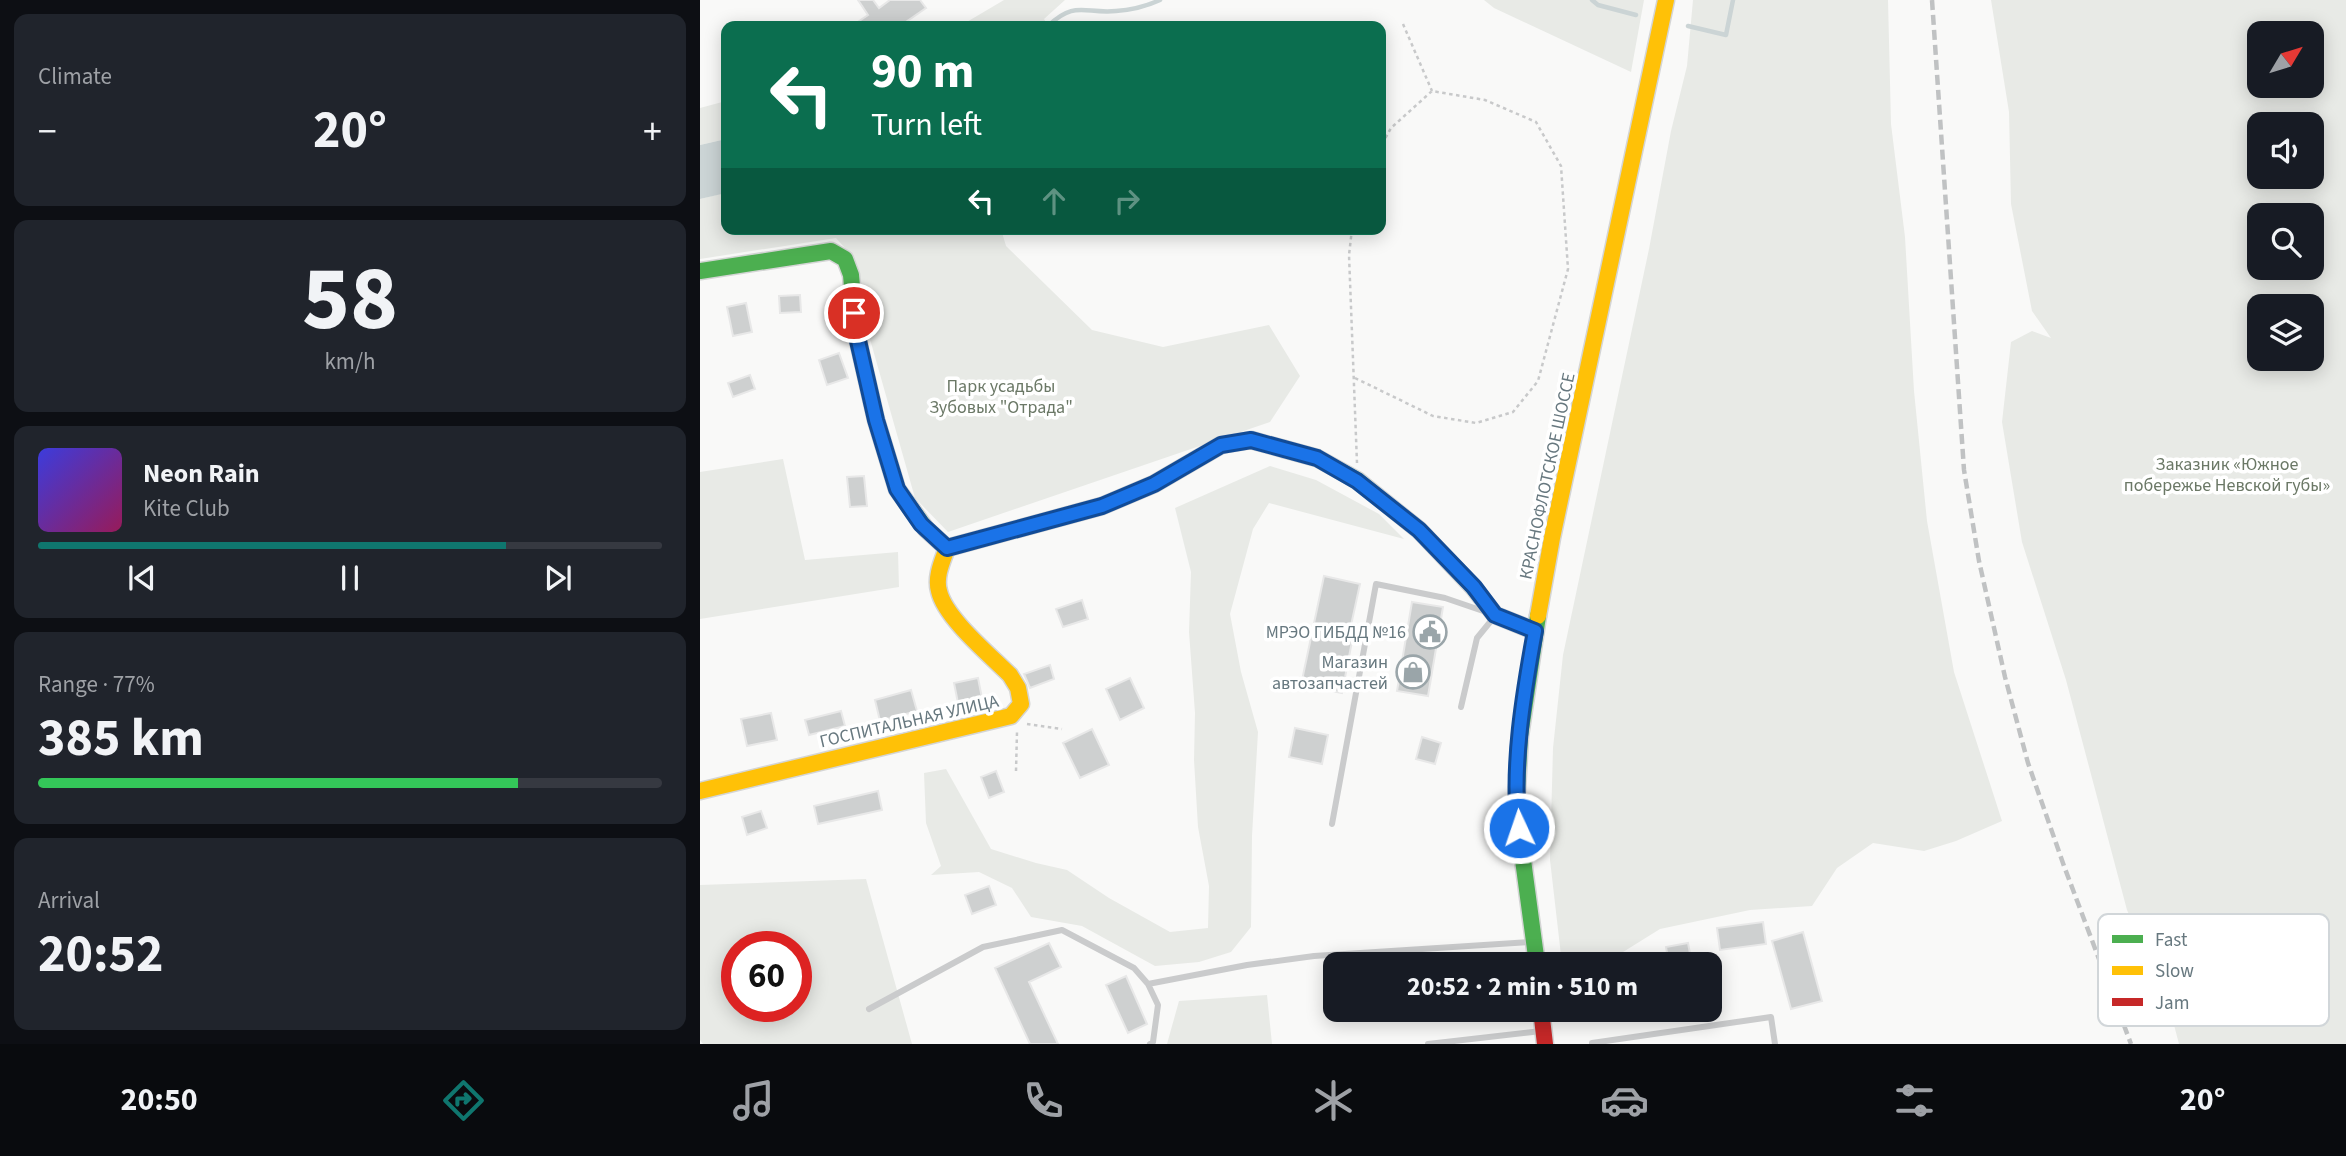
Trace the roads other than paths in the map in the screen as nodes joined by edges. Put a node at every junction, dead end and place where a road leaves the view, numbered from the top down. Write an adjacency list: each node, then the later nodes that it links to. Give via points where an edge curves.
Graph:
1 (1666, 0): 5 (street, КРАСНОФЛОТСКОЕ ШОССЕ)
2 (700, 271): 3 (street, via 831,251 845,259 859,345 897,489 921,524)
3 (947, 548): 4 (street, via 1102,506 1154,484 1221,445 1251,440 1317,458 1357,481 1419,530); 7 (street, ГОСПИТАЛЬНАЯ УЛИЦА, via 938,589 945,609 1010,675 1021,704 1011,716)
4 (1495, 615): 5 (street); 6 (lane, via 1477,638); 8 (lane, via 1445,598 1376,584)
5 (1535, 631): 9 (street, КРАСНОФЛОТСКОЕ ШОССЕ, via 1520,736 1516,808)
6 (1461, 707)
7 (700, 791)
8 (1332, 824)
9 (1535, 942): 10 (street, КРАСНОФЛОТСКОЕ ШОССЕ); 11 (lane, via 1314,956)
10 (1536, 952)
11 (1148, 984): 12 (lane, via 1133,968 1062,930 983,947); 15 (lane, via 1158,1005)
12 (869, 1009)
13 (1544, 1037): 16 (lane)
14 (1592, 1043): 17 (lane, via 1772,1017)
15 (1150, 1044)
16 (1430, 1044)
17 (1775, 1044)

